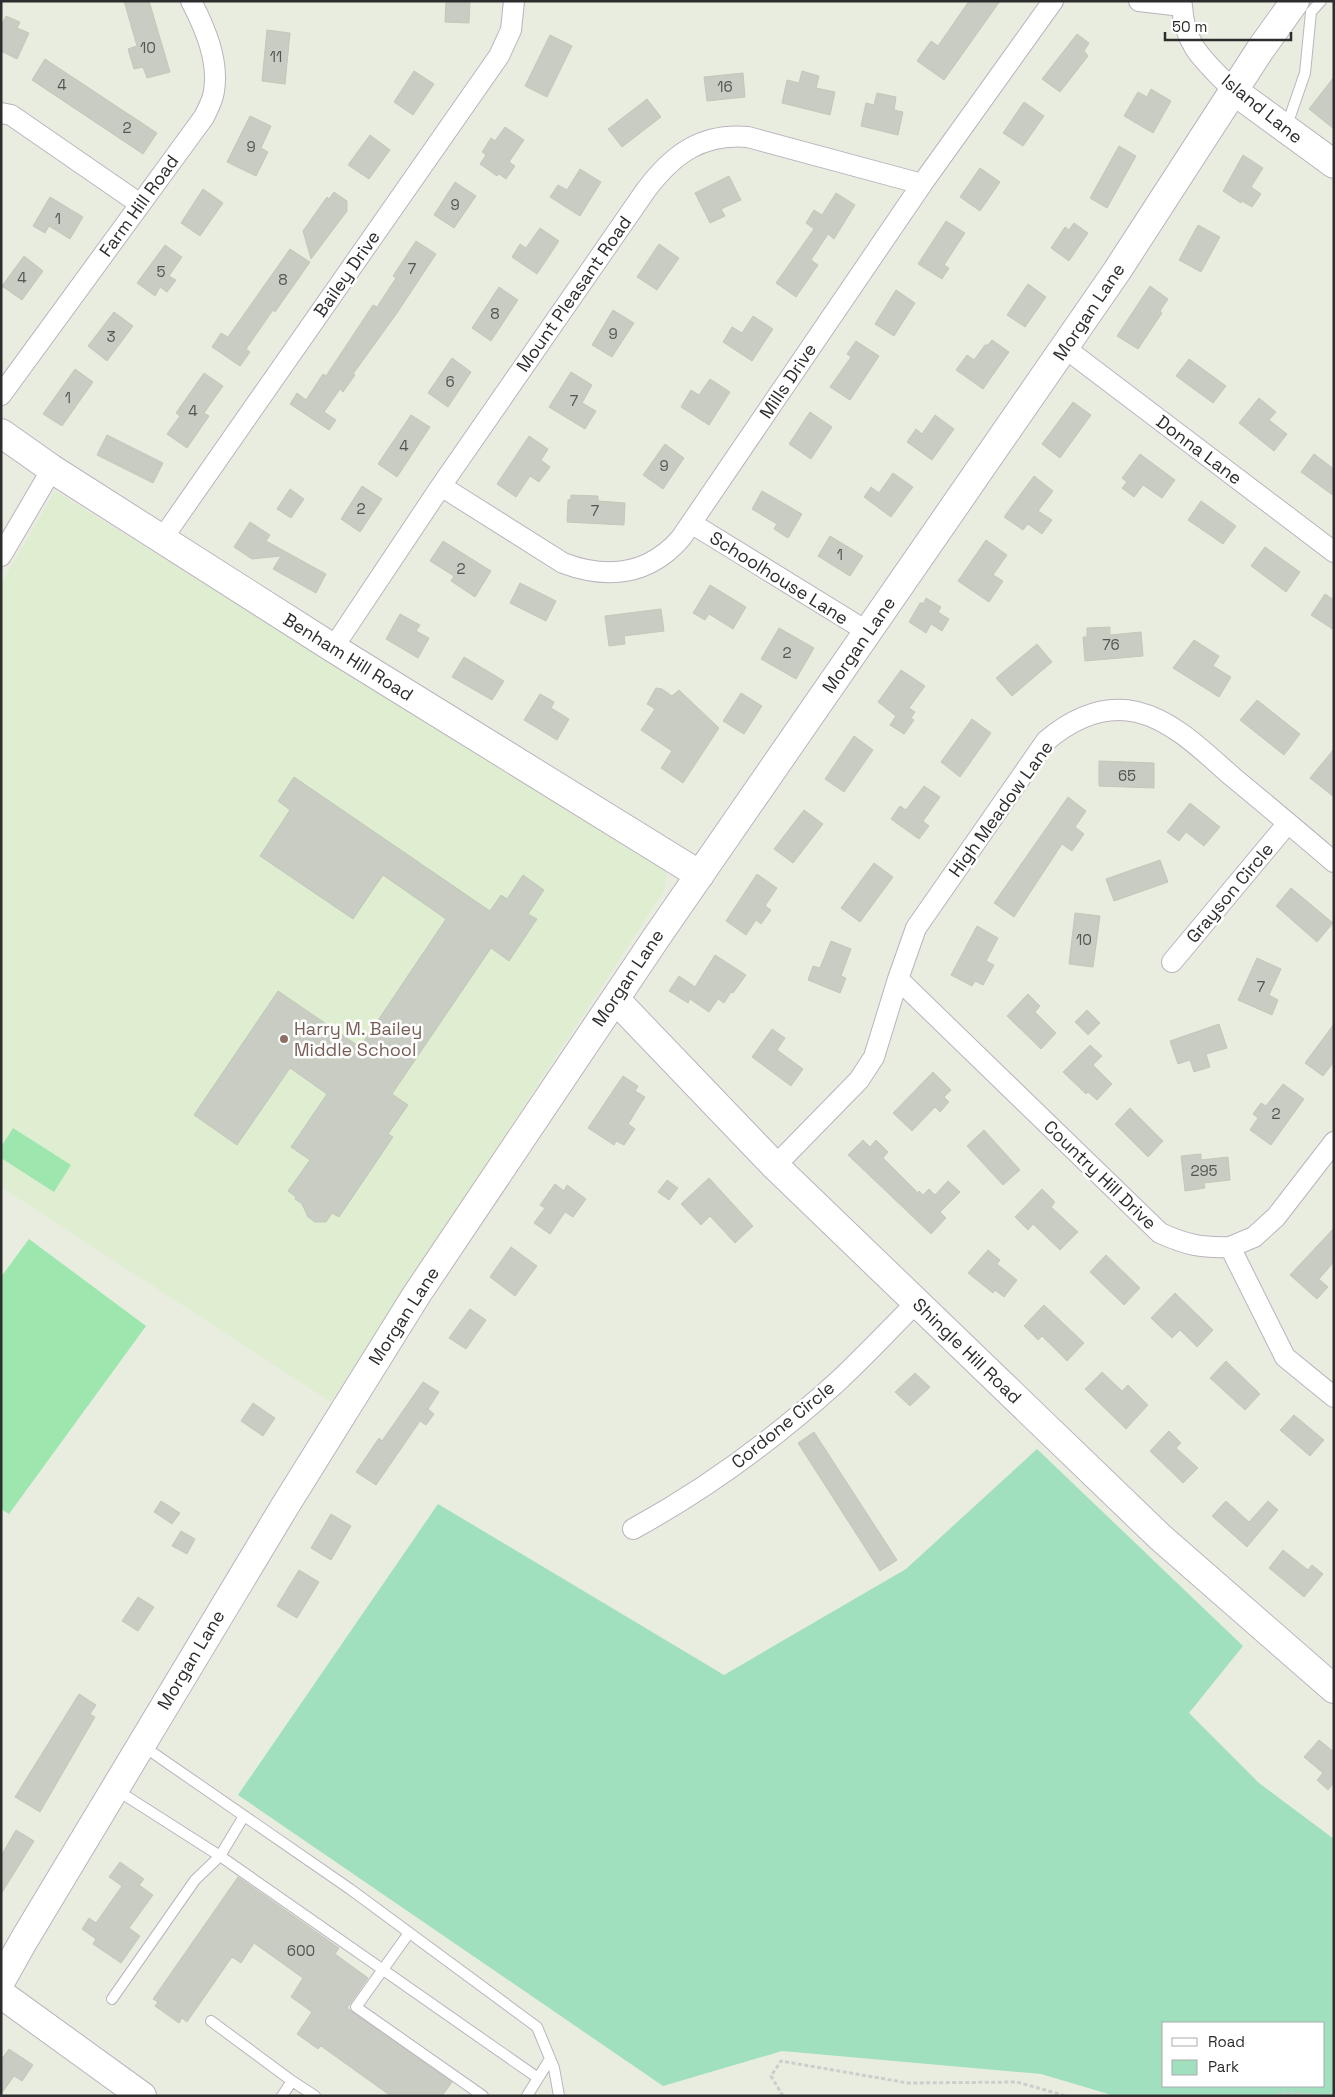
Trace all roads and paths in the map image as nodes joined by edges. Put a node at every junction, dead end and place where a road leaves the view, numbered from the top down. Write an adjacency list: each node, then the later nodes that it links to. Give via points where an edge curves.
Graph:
1 (191, 1): 13 (street, Farm Hill Road, via 209,40 214,92 204,117)
2 (514, 1): 20 (street, Bailey Drive, via 511,30 499,56)
3 (1053, 1): 12 (street, Mills Drive)
4 (1139, 1): 7 (street, Island Lane)
5 (1295, 1): 8 (street, Morgan Lane)
6 (1321, 1): 10 (lane, via 1311,12 1305,73)
7 (1182, 4): 8 (street, Island Lane, via 1184,27 1193,46)
8 (1234, 91): 10 (street, Island Lane); 14 (street, Morgan Lane)
9 (1, 112): 13 (street, via 11,115)
10 (1286, 130): 11 (street, Island Lane)
11 (1332, 159)
12 (922, 184): 18 (street, Mount Pleasant Road, via 731,135 713,138 675,158 646,190); 19 (street, Mills Drive)
13 (140, 204): 15 (street, Farm Hill Road)
14 (1065, 348): 21 (street, Donna Lane); 23 (street, Morgan Lane)
15 (1, 395)
16 (1, 432): 17 (street, Benham Hill Road)
17 (52, 468): 20 (street, Benham Hill Road); 22 (street)
18 (441, 486): 19 (street, Mills Drive, via 563,563 595,573 627,571 643,566 673,547); 24 (street, Mount Pleasant Road)
19 (691, 523): 23 (street, Schoolhouse Lane)
20 (162, 539): 24 (street, Benham Hill Road)
21 (1334, 552)
22 (1, 556)
23 (868, 632): 27 (street, Morgan Lane)
24 (333, 648): 27 (street, Benham Hill Road)
25 (1288, 823): 26 (street, High Meadow Lane); 28 (street, Grayson Circle); 29 (street, High Meadow Lane, via 1187,738 1156,719 1137,712 1117,710 1077,719 1046,741 916,928)
26 (1334, 862)
27 (700, 875): 30 (street, Morgan Lane)
28 (1172, 962)
29 (898, 979): 32 (street, High Meadow Lane, via 874,1056 859,1080); 33 (street, Country Hill Drive, via 1160,1233 1187,1245)
30 (615, 999): 32 (street, Shingle Hill Road); 38 (street, Morgan Lane, via 417,1294)
31 (1334, 1142): 33 (street, via 1276,1217 1254,1237)
32 (775, 1166): 34 (street, Shingle Hill Road)
33 (1230, 1247): 35 (street, via 1285,1357)
34 (917, 1302): 36 (street, Cordone Circle, via 836,1383 755,1451 681,1502); 37 (street, Shingle Hill Road, via 1160,1537)
35 (1334, 1397)
36 (633, 1528)
37 (1334, 1689)
38 (141, 1744): 39 (street, Morgan Lane); 40 (lane)
39 (114, 1788): 41 (lane); 44 (street, Morgan Lane)
40 (244, 1816): 41 (lane); 42 (lane)
41 (220, 1856): 43 (lane); 46 (lane, via 195,1880)
42 (409, 1933): 43 (lane); 48 (lane, via 537,2027)
43 (382, 1969): 49 (lane); 54 (lane, via 356,2007)
44 (1, 1981)
45 (1, 1994): 51 (street)
46 (112, 1999)
47 (211, 2021): 50 (lane)
48 (550, 2059): 49 (lane); 56 (lane)
49 (538, 2078): 55 (lane)
50 (292, 2080): 52 (lane); 53 (lane)
51 (142, 2096)
52 (282, 2096)
53 (315, 2096)
54 (484, 2096)
55 (527, 2096)
56 (559, 2096)
57 (782, 2096): 58 (path, via 772,2076 781,2061 908,2083 1017,2082)
58 (1066, 2096)
59 (1277, 2096): 60 (path, via 1283,2093)
60 (1330, 2096)

